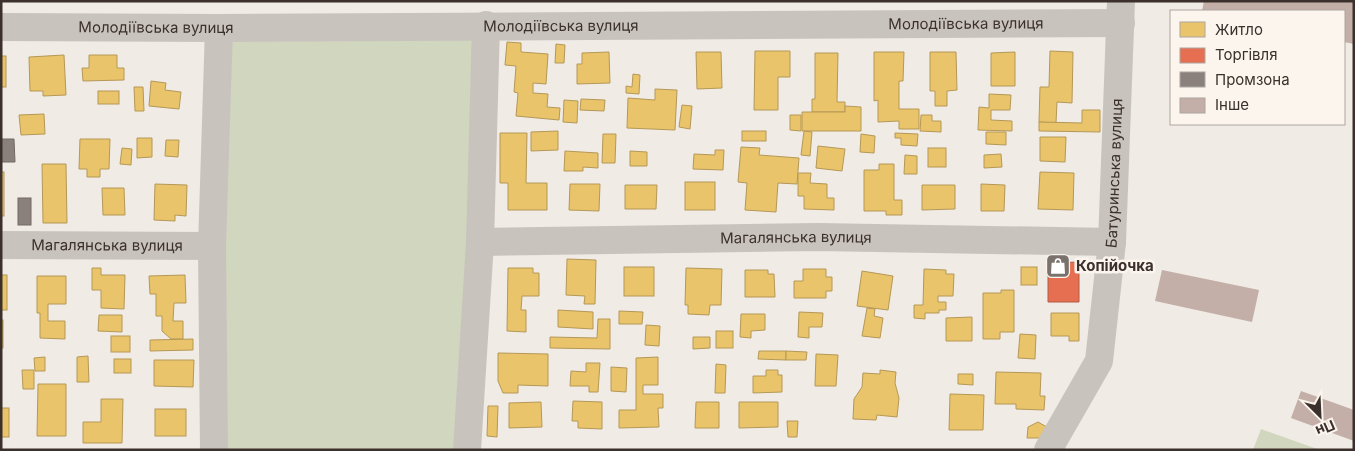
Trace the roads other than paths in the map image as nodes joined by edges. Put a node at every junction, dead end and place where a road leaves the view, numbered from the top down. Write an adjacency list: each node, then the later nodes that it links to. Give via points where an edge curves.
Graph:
1 (1121, 12): 2 (street, Молодіївська вулиця); 6 (street, Батуринська вулиця)
2 (486, 25): 4 (street, Молодіївська вулиця); 5 (street)
3 (1, 27): 4 (street, Молодіївська вулиця)
4 (219, 28): 8 (street)
5 (480, 242): 6 (street, Магалянська вулиця, via 818,237); 10 (street)
6 (1112, 242): 11 (street, Батуринська вулиця, via 1099,361)
7 (1, 245): 8 (street, Магалянська вулиця)
8 (212, 246): 9 (street)
9 (214, 450)
10 (467, 450)
11 (1048, 450)

